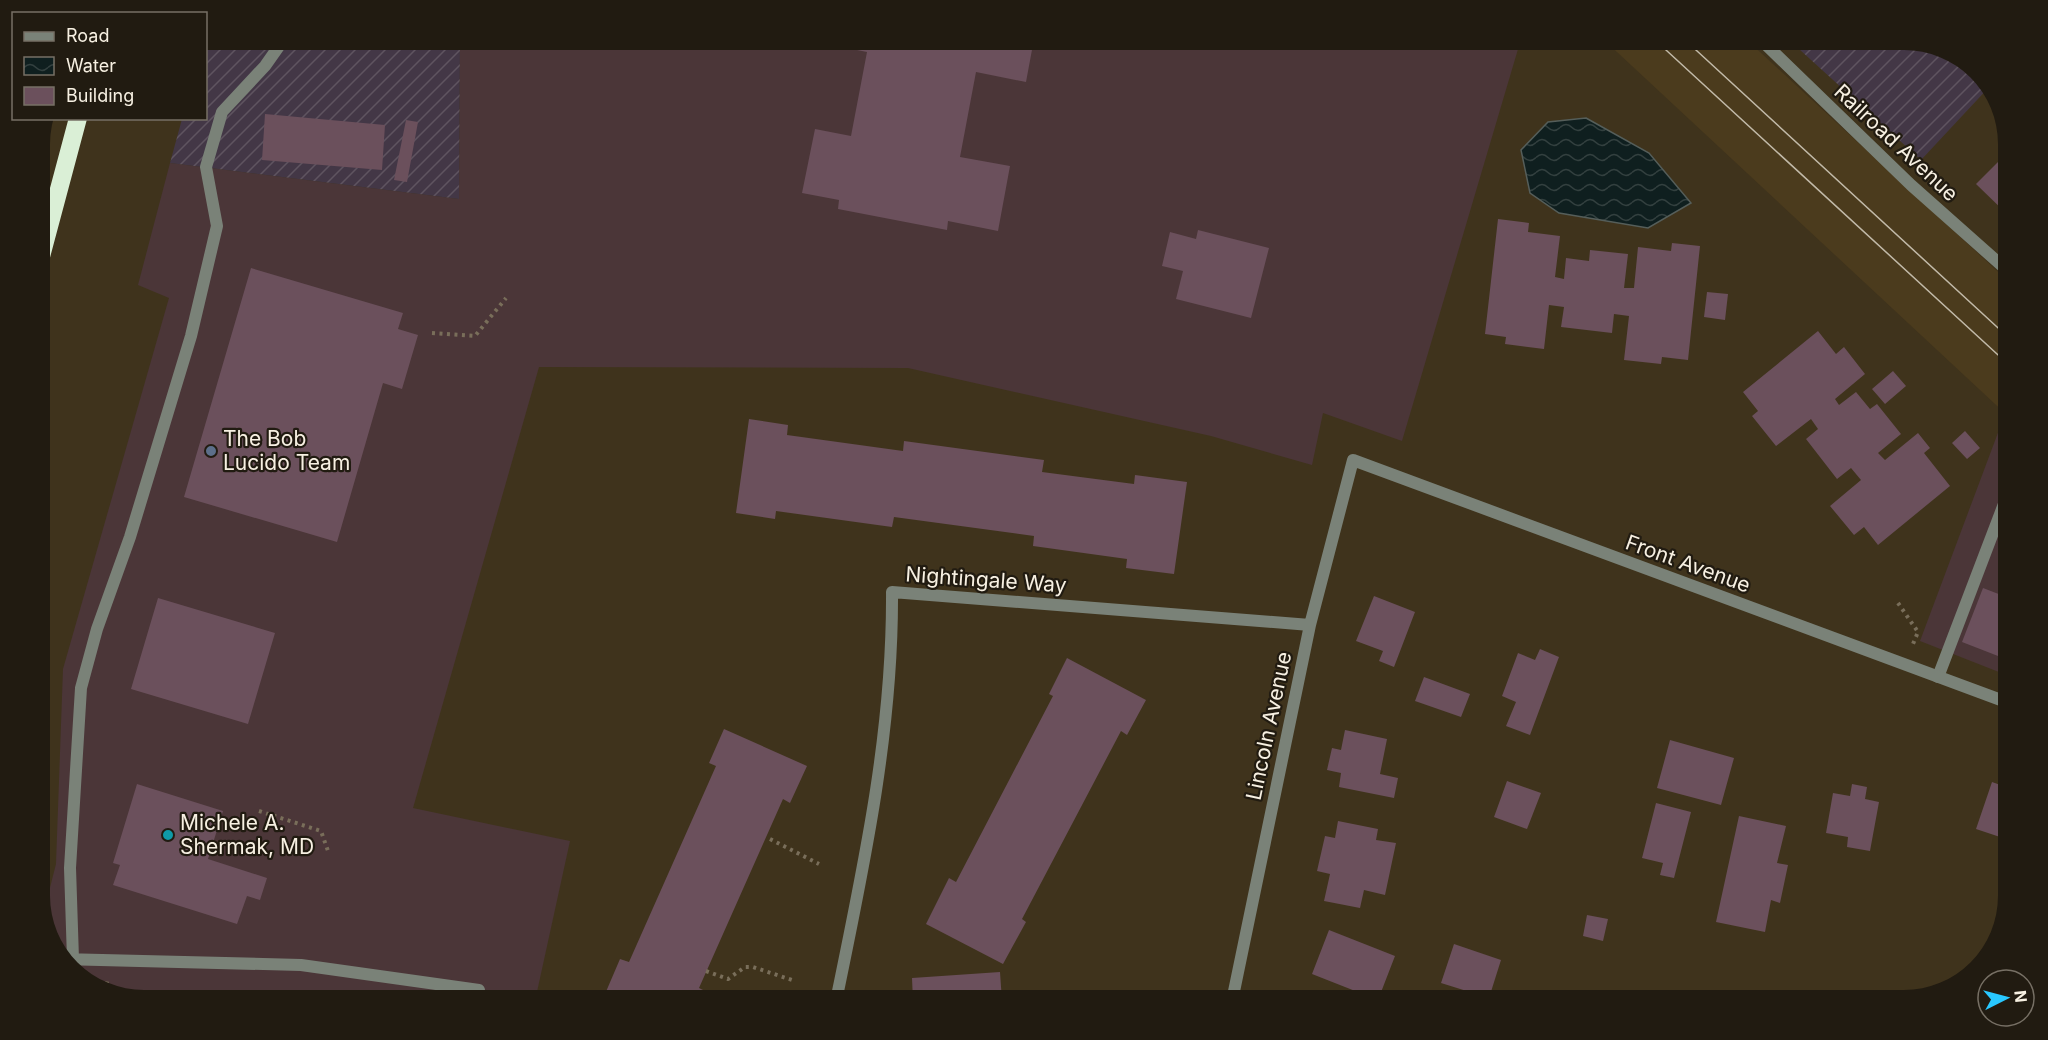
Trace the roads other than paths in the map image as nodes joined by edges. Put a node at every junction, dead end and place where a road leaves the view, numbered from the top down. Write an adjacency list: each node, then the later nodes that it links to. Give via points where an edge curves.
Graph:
1 (276, 50): 11 (street, via 222,112 206,167 217,226 193,325 81,688)
2 (1771, 50): 5 (street, Railroad Avenue, via 1911,185)
3 (77, 120): 4 (highway)
4 (50, 223)
5 (1998, 262)
6 (1353, 460): 8 (street, Lincoln Avenue); 9 (street, Front Avenue)
7 (1998, 520): 9 (street)
8 (1310, 625): 14 (street, Nightingale Way, via 892,592 892,647 880,772); 15 (street, Lincoln Avenue)
9 (1938, 677): 10 (street, Front Avenue)
10 (1998, 699)
11 (67, 952)
12 (74, 959): 13 (street, via 301,964)
13 (479, 990)
14 (838, 990)
15 (1234, 990)

